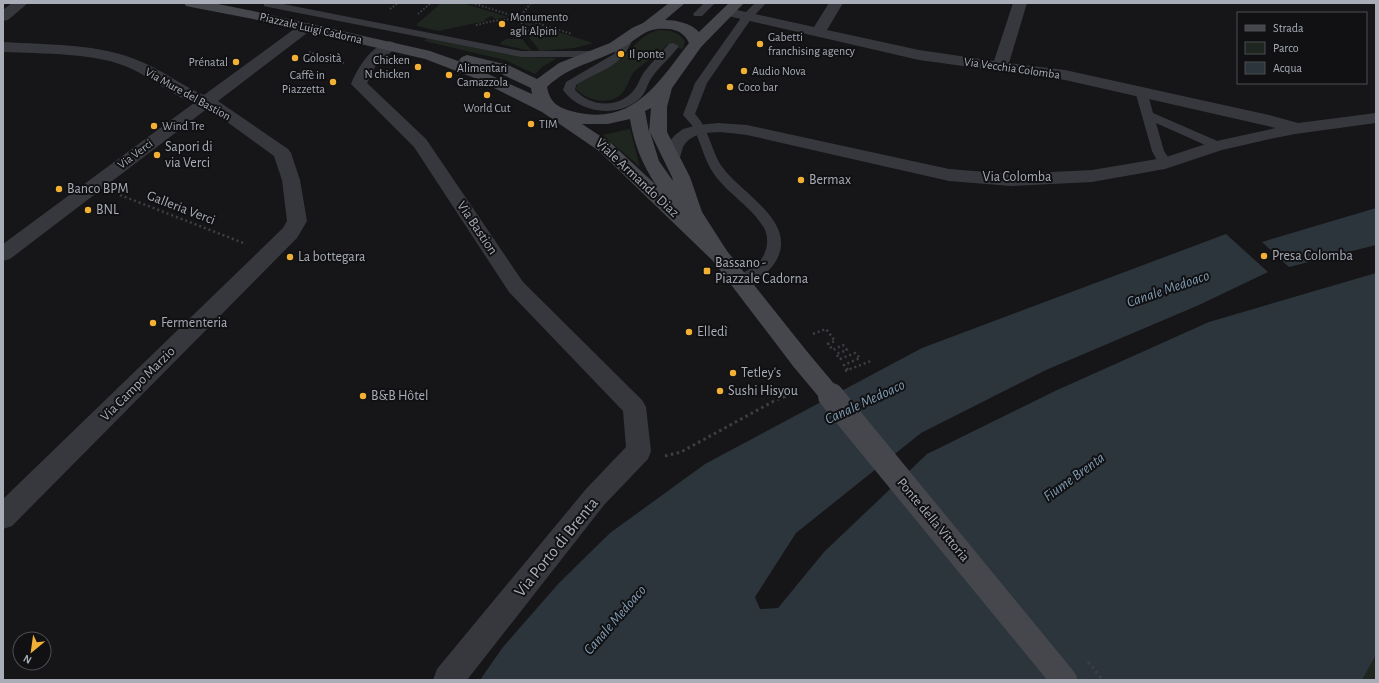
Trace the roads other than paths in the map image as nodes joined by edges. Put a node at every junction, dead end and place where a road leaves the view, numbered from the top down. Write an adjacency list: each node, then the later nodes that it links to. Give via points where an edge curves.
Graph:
1 (21, 3): 12 (street)
2 (191, 3): 14 (main road, Piazzale Luigi Cadorna)
3 (678, 3): 13 (main road)
4 (710, 3): 10 (lane)
5 (761, 3): 11 (lane)
6 (836, 3): 15 (street)
7 (1020, 3): 23 (street)
8 (268, 4): 21 (lane, via 521,54)
9 (732, 8): 11 (street, Via Vecchia Colomba); 17 (main road, Piazzale Luigi Cadorna)
10 (698, 14)
11 (747, 17): 15 (street, Via Vecchia Colomba); 32 (lane, via 700,83 689,115)
12 (3, 18)
13 (648, 26): 16 (main road); 17 (main road, via 679,26 689,31)
14 (306, 27): 18 (main road, Piazzale Luigi Cadorna); 27 (street, Via Verci)
15 (817, 33): 23 (street, Via Vecchia Colomba, via 920,56)
16 (628, 38): 19 (lane, via 621,54 570,84 569,90 575,98 588,106 608,108 624,104 642,88 646,77); 21 (main road)
17 (697, 43): 25 (main road, Piazzale Luigi Cadorna)
18 (390, 46): 22 (main road, Piazzale Luigi Cadorna); 43 (street, Via Bastion, via 364,69 359,84 420,143 516,287 634,407)
19 (674, 46)
20 (3, 47): 27 (street, Via Mure del Bastion, via 113,57 137,65)
21 (598, 54): 24 (main road, via 566,64 555,70)
22 (430, 56): 24 (main road, Piazzale Luigi Cadorna, via 458,58 502,68); 28 (main road, Piazzale Luigi Cadorna, via 478,74)
23 (1000, 66): 26 (street, Via Vecchia Colomba, via 1065,75)
24 (539, 86): 28 (main road, via 540,94)
25 (664, 86): 29 (main road, Piazzale Luigi Cadorna); 35 (main road, Viale Armando Diaz, via 659,106 658,132)
26 (1141, 91): 30 (lane); 33 (street, Via Vecchia Colomba)
27 (206, 101): 38 (street, Via Mure del Bastion, via 282,153 291,180 297,221); 39 (street, Via Verci)
28 (548, 108): 29 (main road, Piazzale Luigi Cadorna, via 580,119 596,120 609,120); 40 (main road, Viale Armando Diaz, via 605,147)
29 (637, 111): 37 (main road, Viale Armando Diaz, via 640,133 650,161 667,187)
30 (1148, 116): 34 (lane); 36 (lane, via 1158,151)
31 (1376, 118): 33 (street, Via Colomba)
32 (699, 129): 35 (street, Via Colomba, via 683,137 674,146); 36 (street, Via Colomba, via 747,130 949,175 1011,180 1092,176); 41 (lane, via 718,171 770,226 775,240 770,260 762,269)
33 (1295, 129): 34 (street, Via Colomba)
34 (1218, 146): 36 (street, Via Colomba)
35 (672, 158): 37 (main road, Viale Armando Diaz)
36 (1165, 163)
37 (693, 212): 40 (main road, Viale Armando Diaz)
38 (290, 233): 44 (street, Via Campo Marzio)
39 (3, 253)
40 (720, 256): 41 (main road, Viale Armando Diaz)
41 (740, 282): 42 (main road, Viale Armando Diaz)
42 (801, 360): 46 (main road, Ponte della Vittoria, bridge)
43 (639, 451): 45 (street, Via Porto di Brenta, via 595,497)
44 (3, 518)
45 (448, 680)
46 (1064, 680)

